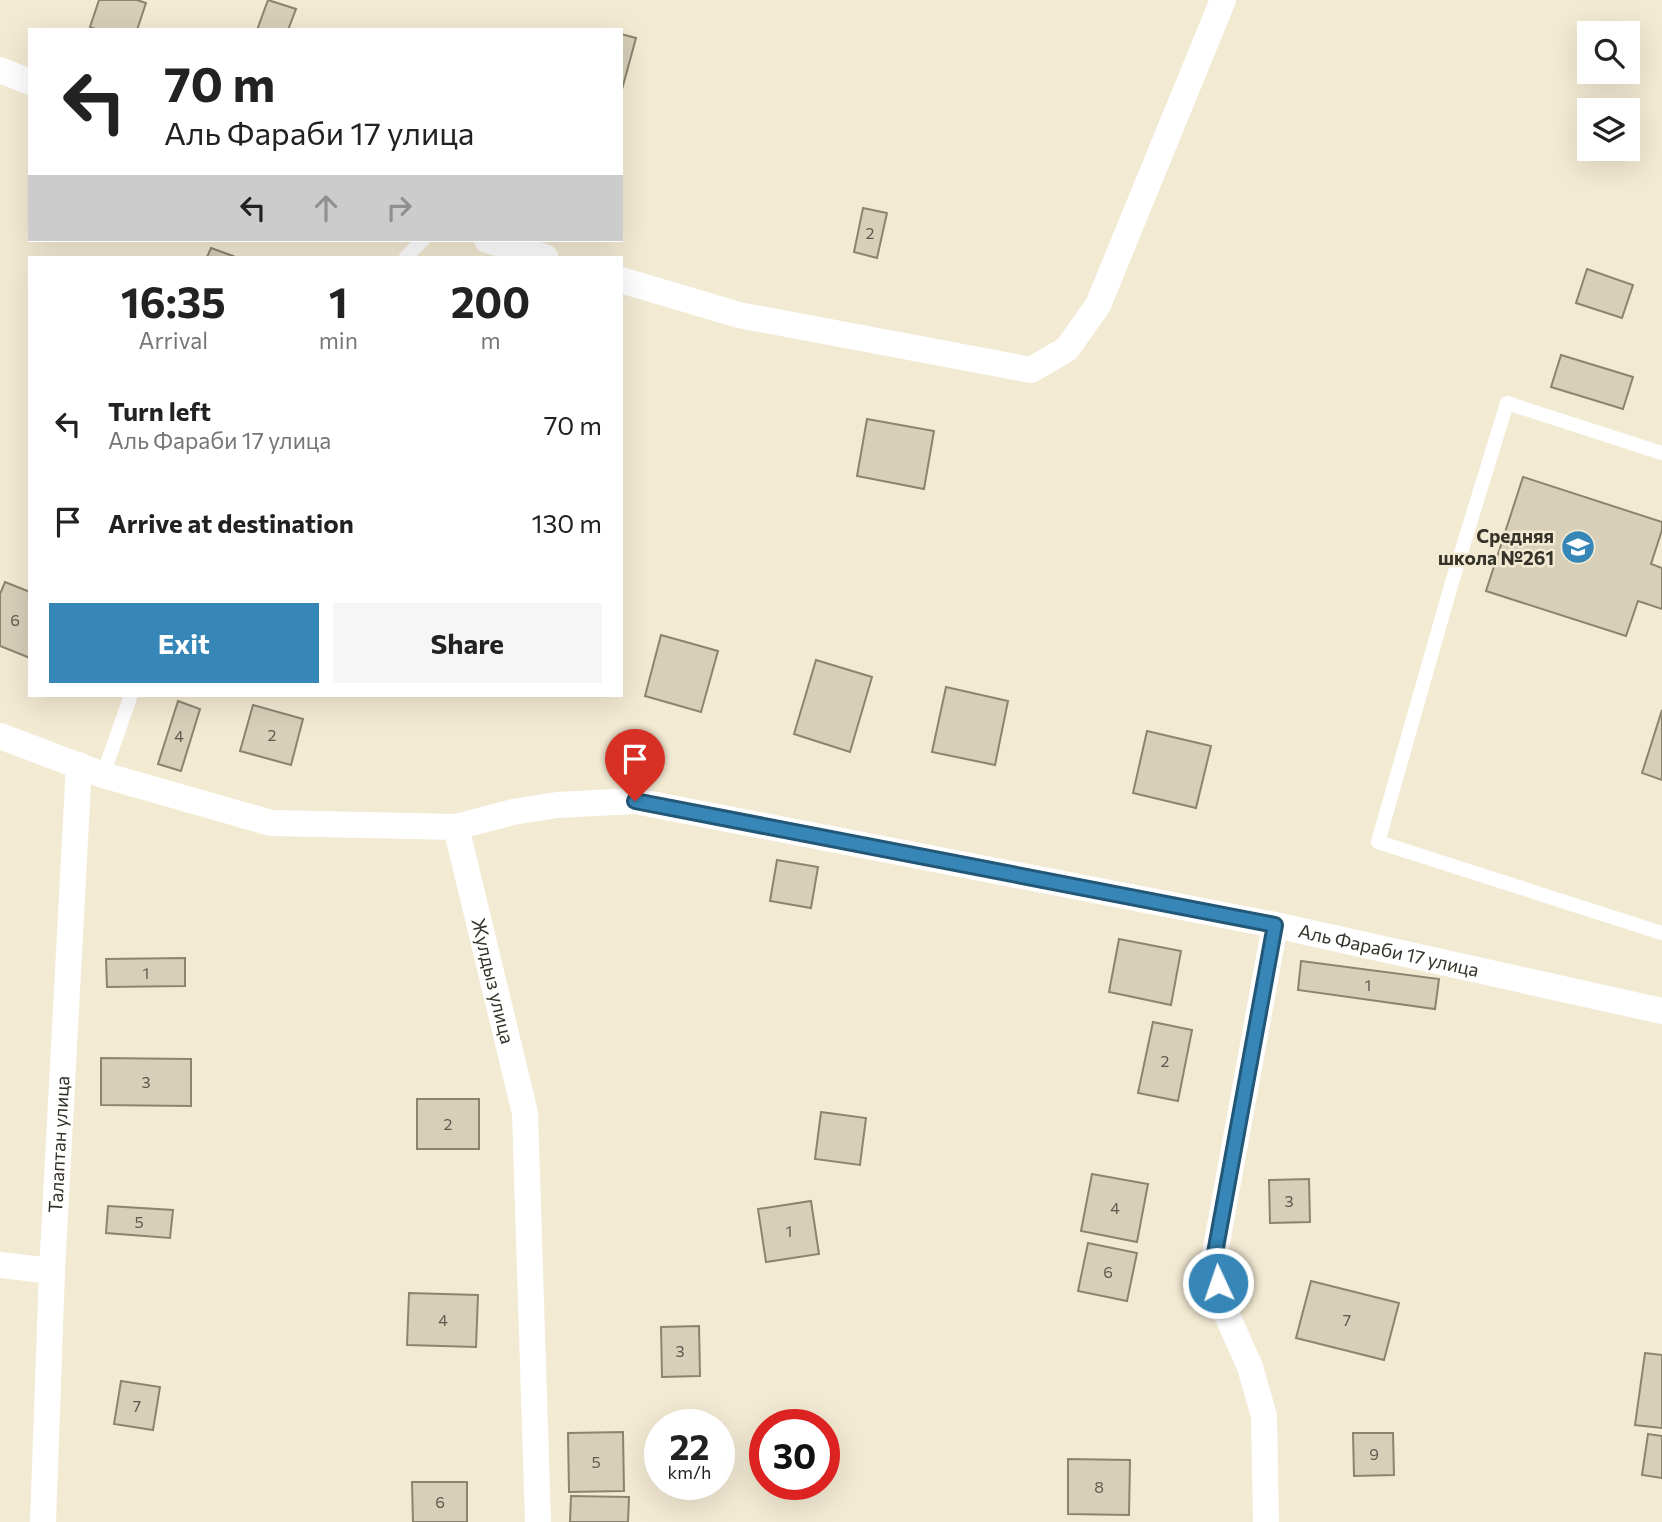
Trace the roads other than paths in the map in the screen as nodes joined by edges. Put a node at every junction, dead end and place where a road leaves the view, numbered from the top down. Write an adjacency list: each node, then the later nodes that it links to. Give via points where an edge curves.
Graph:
1 (1223, 0): 8 (street, via 1098,305 1068,349 1031,370 739,315)
2 (0, 70): 3 (street)
3 (28, 81)
4 (421, 242): 6 (lane)
5 (494, 242): 7 (street)
6 (407, 256)
7 (542, 256)
8 (623, 281)
9 (1662, 453): 15 (lane, via 1507,403 1378,842)
10 (130, 697): 12 (lane)
11 (0, 736): 12 (street)
12 (91, 770): 13 (street, via 271,823); 18 (street, Талаптан улица)
13 (456, 827): 14 (street, Аль Фараби 17 улица, via 557,805 635,801); 20 (street, Жулдыз улица, via 525,1113)
14 (1275, 925): 16 (street, Аль Фараби 17 улица); 21 (street, via 1215,1253 1226,1313 1250,1367 1264,1416)
15 (1662, 933)
16 (1662, 1011)
17 (0, 1265): 18 (street)
18 (52, 1270): 19 (street, Талаптан улица)
19 (43, 1522)
20 (538, 1522)
21 (1266, 1522)

